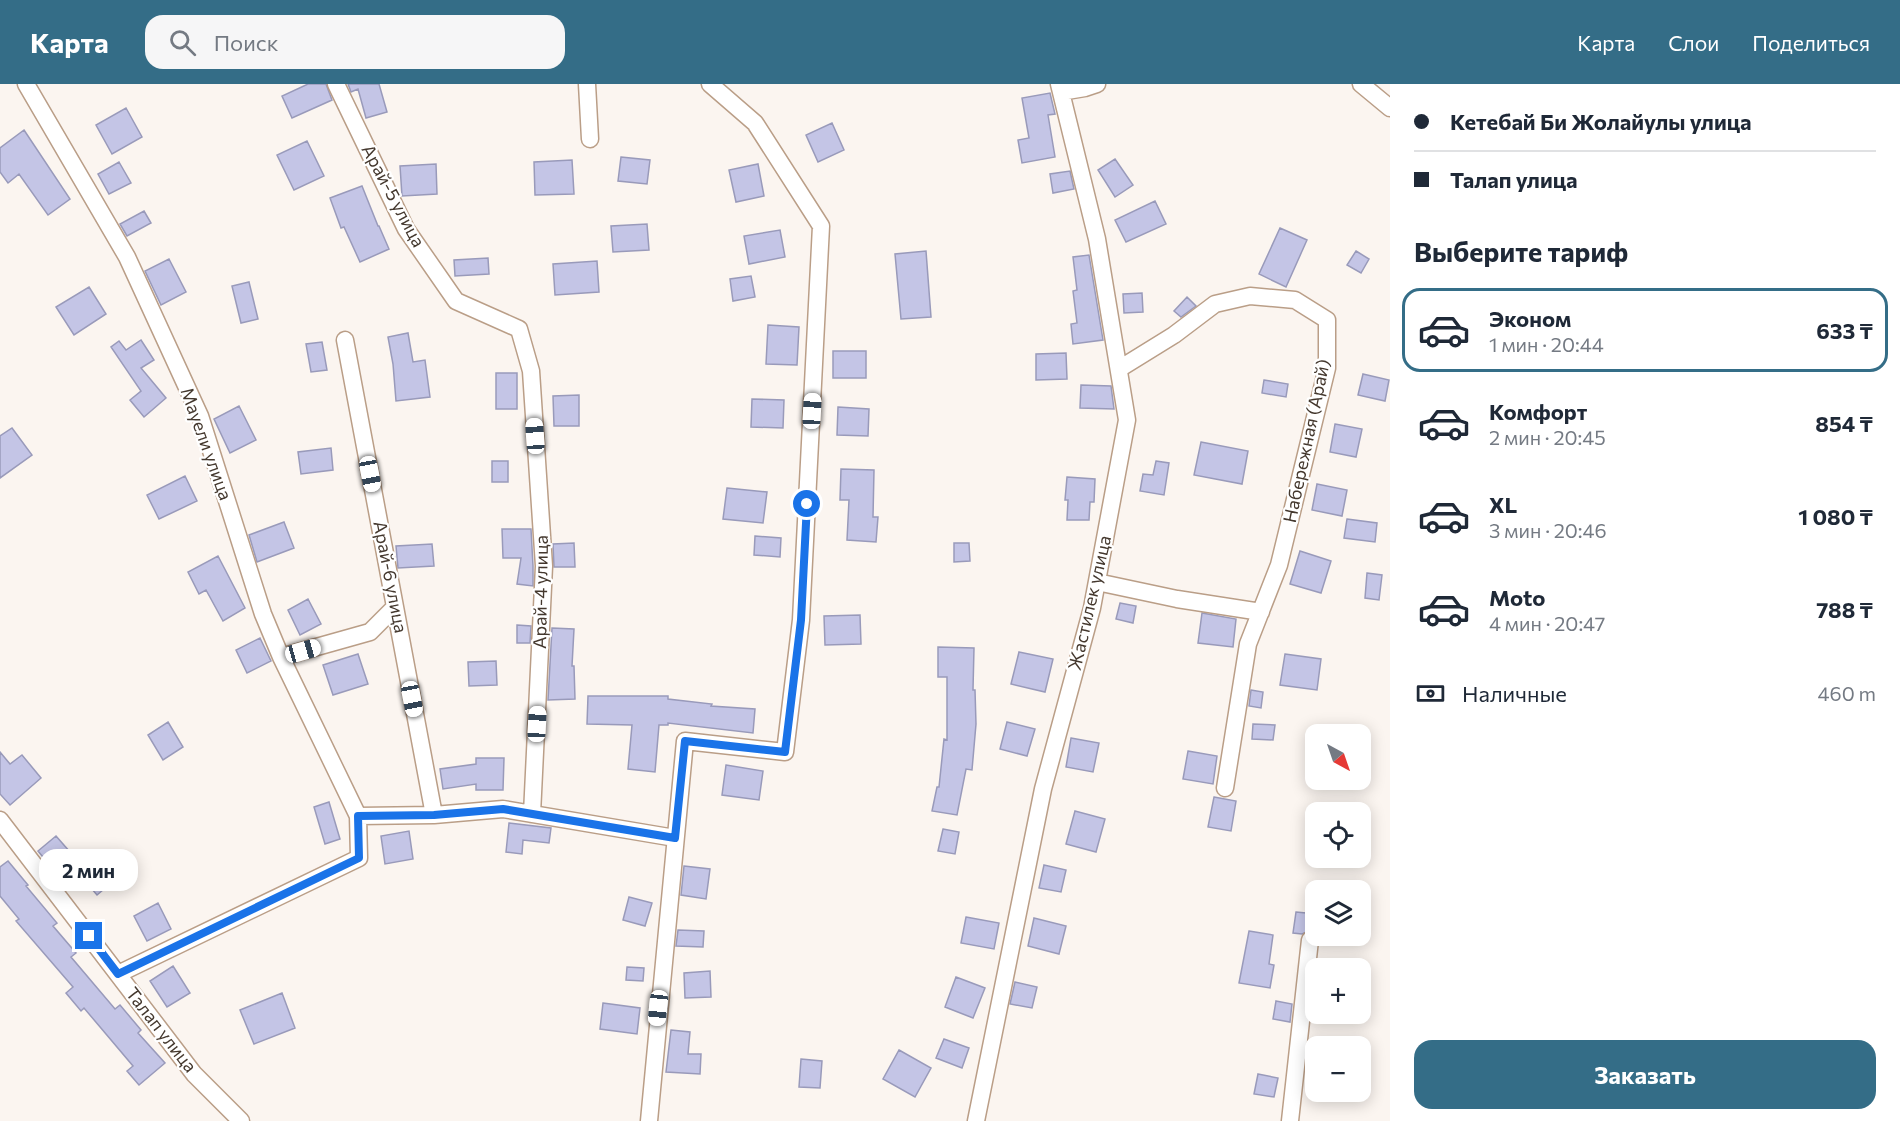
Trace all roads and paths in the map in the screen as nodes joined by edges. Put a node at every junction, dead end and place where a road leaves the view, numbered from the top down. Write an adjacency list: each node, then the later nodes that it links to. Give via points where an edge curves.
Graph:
1 (26, 84): 16 (street, Мауели улица, via 127,257 200,416 262,614)
2 (336, 84): 12 (street, Арай-5 улица, via 406,229 456,302 519,329)
3 (587, 84): 9 (street)
4 (710, 84): 22 (street, via 755,123 821,226 801,620 785,752 685,741)
5 (1097, 84): 7 (street)
6 (1361, 84): 8 (street)
7 (1060, 88): 11 (street, Жастилек улица, via 1097,239)
8 (1390, 108)
9 (590, 139)
10 (345, 340): 14 (street, Арай-6 улица)
11 (1119, 369): 13 (street, Жастилек улица, via 1127,420); 15 (street, Набережная (Арай), via 1215,304 1250,296 1295,300 1327,320 1327,368 1280,565)
12 (531, 371): 18 (street, Арай-4 улица, via 544,566)
13 (1097, 582): 15 (street); 27 (street, Жастилек улица, via 1043,789)
14 (395, 607): 16 (street, via 370,632); 19 (street, Арай-6 улица)
15 (1261, 612): 17 (street, Набережная (Арай), via 1248,644)
16 (281, 657): 20 (street, Мауели улица)
17 (1225, 788)
18 (532, 814): 19 (street, via 503,809); 22 (street)
19 (434, 815): 20 (street)
20 (358, 816): 24 (street, via 359,858)
21 (0, 820): 24 (street, Талап улица)
22 (675, 838): 26 (street)
23 (1309, 946): 28 (street)
24 (118, 974): 25 (street, Талап улица, via 194,1074)
25 (241, 1121)
26 (649, 1121)
27 (976, 1121)
28 (1290, 1121)

